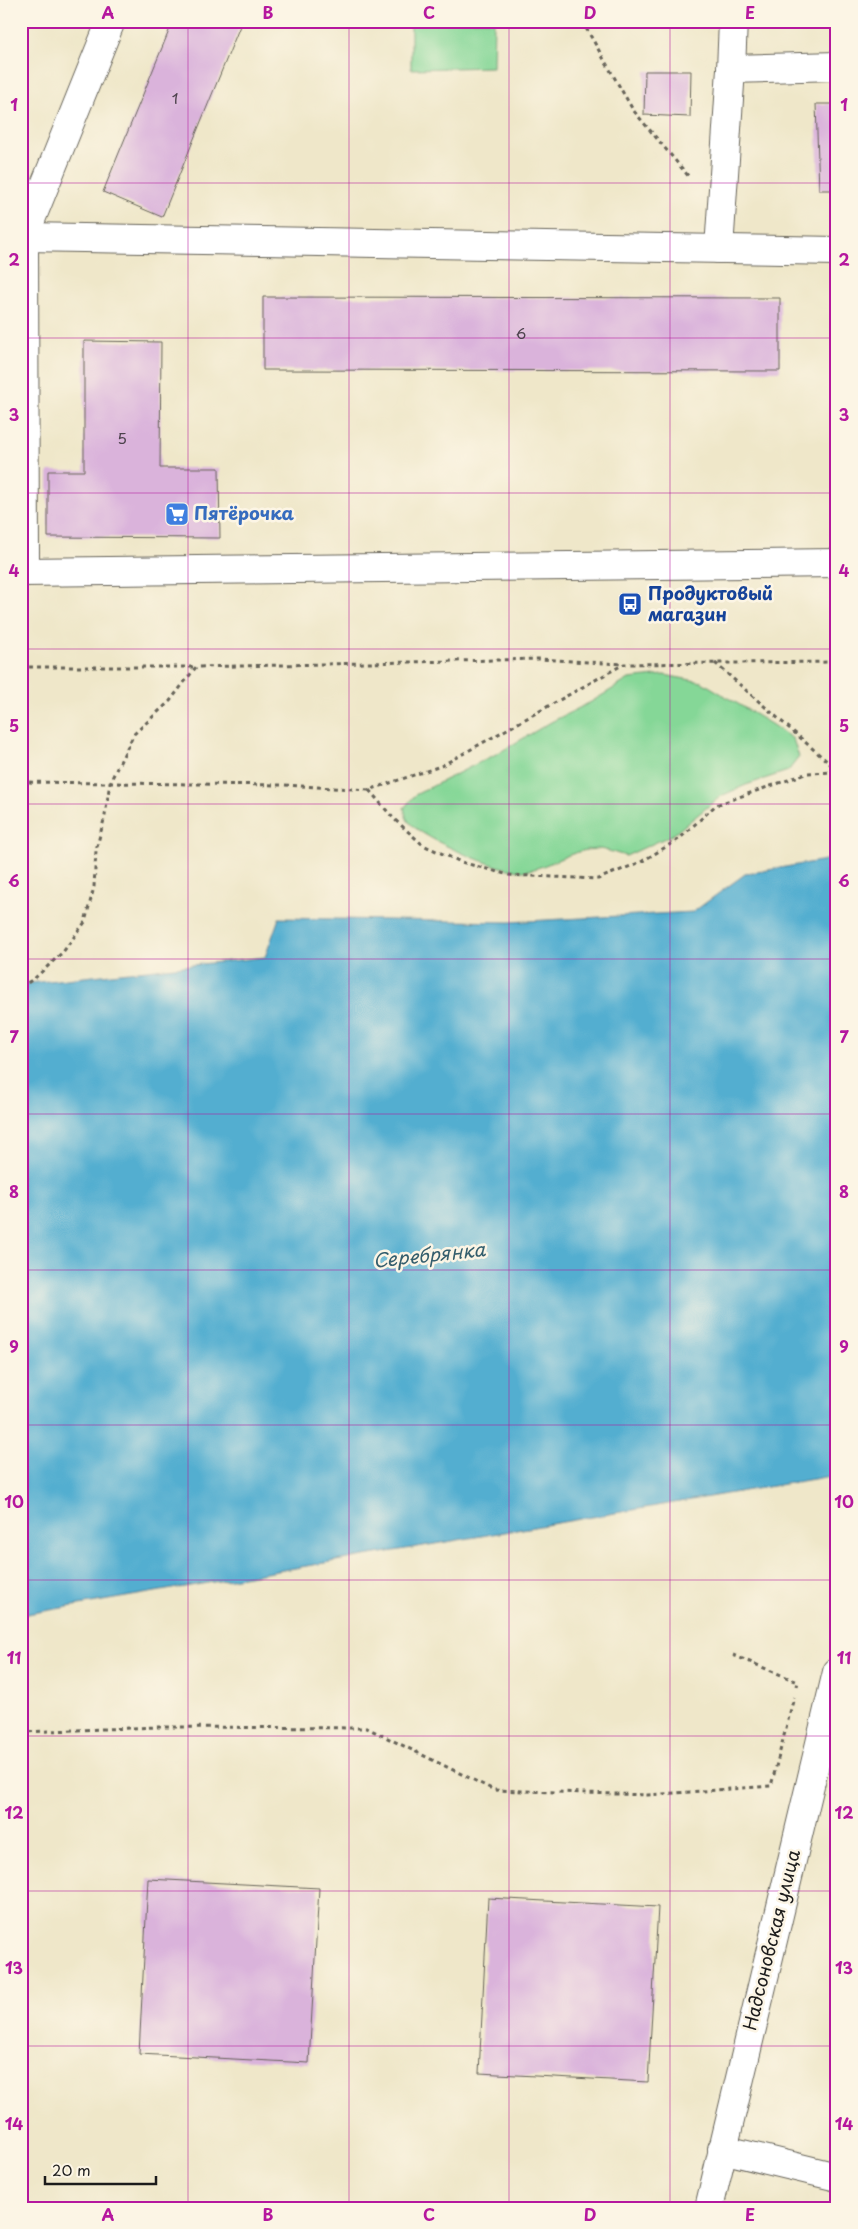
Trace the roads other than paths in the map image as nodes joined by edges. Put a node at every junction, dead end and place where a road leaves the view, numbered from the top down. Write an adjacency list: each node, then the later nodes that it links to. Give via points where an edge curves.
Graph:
1 (110, 21): 5 (street)
2 (733, 21): 4 (street)
3 (837, 66): 4 (street)
4 (731, 69): 6 (street)
5 (24, 237): 6 (street); 9 (street)
6 (719, 250): 7 (street)
7 (837, 251)
8 (837, 563): 9 (street)
9 (23, 572)
10 (837, 1672): 11 (street, Надсоновская улица)
11 (722, 2149): 12 (street); 13 (street, Надсоновская улица)
12 (837, 2177)
13 (709, 2208)

